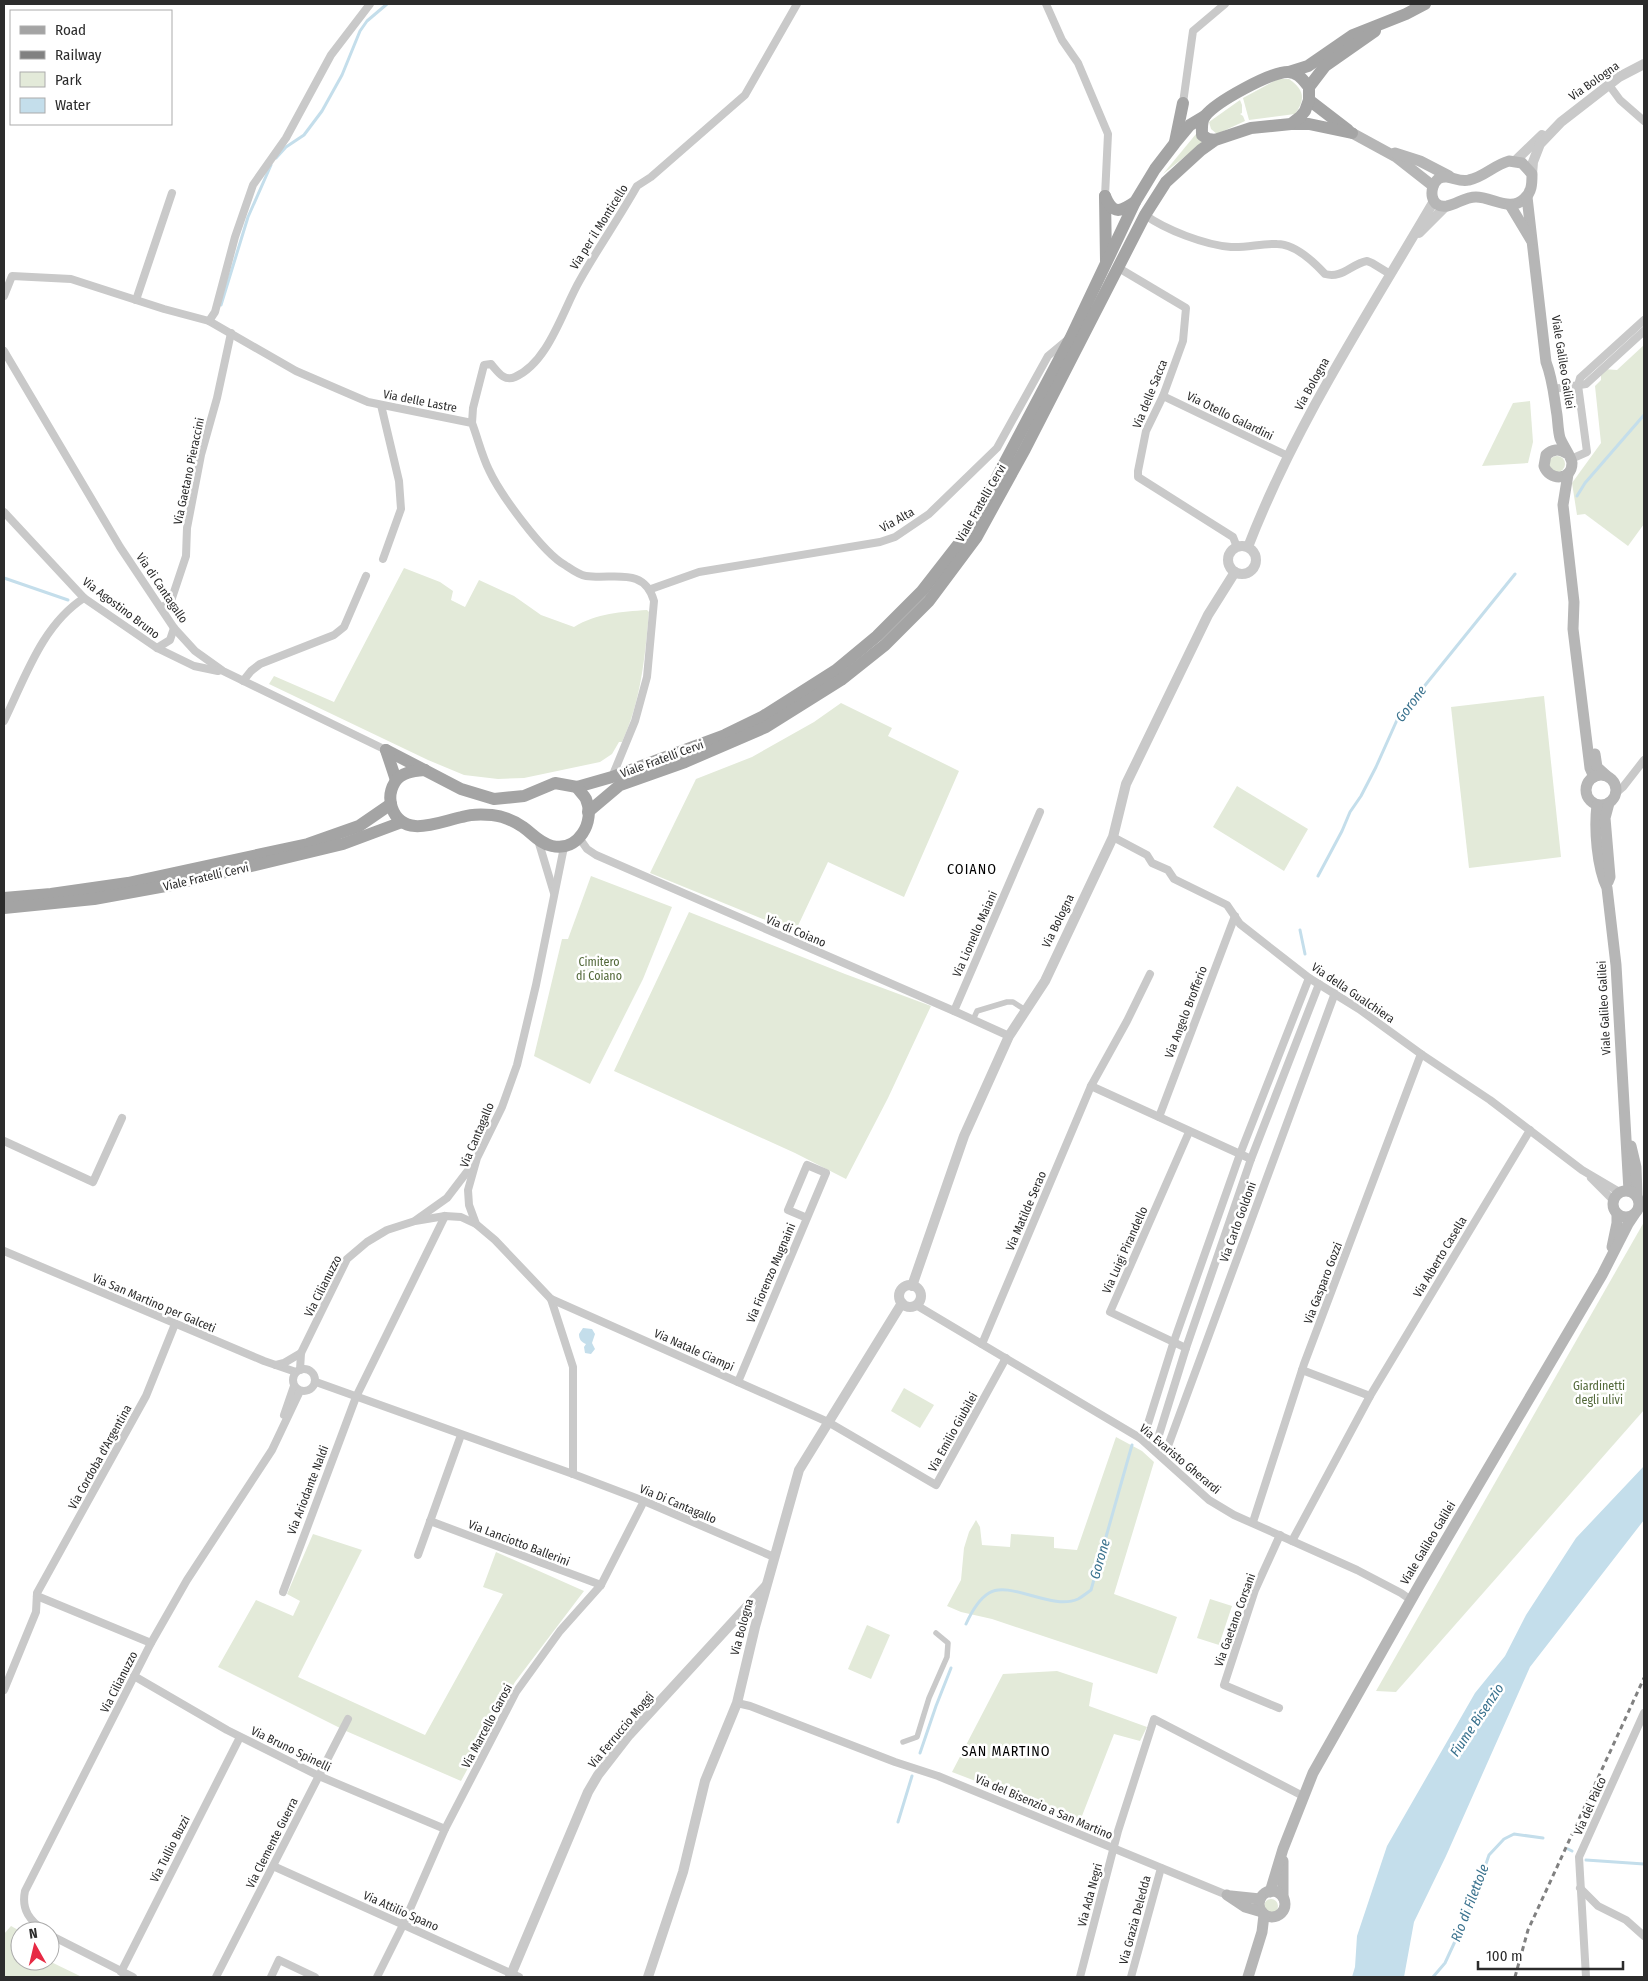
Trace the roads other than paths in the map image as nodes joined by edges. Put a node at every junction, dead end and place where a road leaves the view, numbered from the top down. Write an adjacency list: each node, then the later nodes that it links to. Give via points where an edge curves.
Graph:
1 (370, 4): 39 (street, via 331,55 286,138 253,185 216,312)
2 (797, 4): 48 (street, Via per il Monticello, via 745,95 638,186 579,281 548,346 538,358 510,378 502,376 491,364 484,365)
3 (1046, 4): 25 (street, via 1062,40 1078,63 1108,134)
4 (1226, 4): 11 (street, via 1193,31)
5 (1425, 4): 6 (main road)
6 (1387, 21): 8 (main road, Viale Fratelli Cervi, via 1353,35 1308,66); 10 (main road, via 1325,66)
7 (1644, 64): 9 (street, Via Bologna)
8 (1289, 72): 10 (main road, via 1299,75); 12 (main road, Viale Fratelli Cervi, via 1274,74 1253,84)
9 (1609, 85): 13 (street, via 1620,100); 14 (street, Via Bologna)
10 (1309, 94): 15 (main road, via 1305,111); 16 (main road)
11 (1183, 103): 12 (main road, via 1184,117); 18 (main road)
12 (1198, 120): 17 (main road, via 1202,134); 18 (main road, Viale Fratelli Cervi)
13 (1644, 121)
14 (1561, 122): 20 (street); 21 (street, via 1540,144)
15 (1291, 124): 16 (main road, Viale Fratelli Cervi); 17 (main road, Viale Fratelli Cervi, via 1251,128)
16 (1352, 133): 19 (main road)
17 (1215, 140): 31 (main road, Viale Fratelli Cervi, via 1166,182)
18 (1175, 143): 28 (main road, Viale Fratelli Cervi)
19 (1383, 149): 22 (main road, via 1420,161); 23 (main road)
20 (1515, 161): 21 (main road, via 1526,166); 22 (main road, via 1502,163 1472,180)
21 (1532, 174): 26 (main road, via 1532,188)
22 (1449, 176): 23 (main road, via 1438,179)
23 (1433, 186): 27 (main road, via 1431,194)
24 (172, 193): 37 (street)
25 (1105, 196): 28 (main road, via 1116,210 1123,210); 34 (main road)
26 (1527, 197): 29 (main road); 33 (main road, Viale Galileo Galilei)
27 (1434, 201): 30 (main road); 32 (street)
28 (1135, 202): 34 (main road, Viale Fratelli Cervi)
29 (1510, 205): 30 (main road, via 1487,198 1467,197); 33 (main road)
30 (1445, 207): 32 (street)
31 (1145, 215): 34 (main road, Viale Fratelli Cervi); 35 (street, via 1210,244 1230,247 1286,245 1296,249 1325,274 1337,276 1367,262)
32 (1411, 240): 35 (street, Via Bologna)
33 (1533, 245): 45 (main road, Viale Galileo Galilei, via 1546,362)
34 (1112, 266): 42 (main road, Viale Fratelli Cervi); 46 (street, Via delle Sacca, via 1186,308 1183,340); 78 (main road, Viale Fratelli Cervi, via 1025,449 976,538 929,601 885,645 841,680 766,727 686,762 620,785)
35 (1390, 274): 49 (street, Via Bologna)
36 (4, 296): 37 (street, Via delle Lastre, via 12,276 71,279)
37 (136, 300): 39 (street, Via delle Lastre)
38 (1644, 320): 44 (street, via 1580,378)
39 (209, 321): 41 (street, Via delle Lastre)
40 (1644, 331): 44 (street, via 1586,384)
41 (231, 333): 47 (street, Via delle Lastre, via 296,371); 60 (street, Via Gaetano Pieraccini, via 201,455 187,528 186,556 171,600)
42 (1071, 337): 58 (street, Via Alta, via 1048,356 997,448 929,514 902,532 880,542 699,572); 70 (main road, Viale Fratelli Cervi, via 968,532 922,591 877,636 836,670 762,718 685,752)
43 (4, 351): 60 (street, Via di Cantagallo, via 98,511)
44 (1578, 385): 45 (street); 50 (street, via 1587,452)
45 (1554, 389): 50 (main road, Viale Galileo Galilei, via 1560,436)
46 (1163, 396): 49 (street, Via Otello Galardini); 53 (street, Via delle Sacca, via 1146,431 1138,477 1233,537)
47 (381, 405): 48 (street, Via delle Lastre); 55 (street, via 400,481 401,509)
48 (472, 423): 58 (street, Via delle Lastre, via 489,471 533,536 561,563 584,576 632,577)
49 (1288, 456): 54 (street, Via Bologna)
50 (1569, 456): 51 (main road, Viale Galileo Galilei, via 1571,467); 51 (main road, via 1558,449 1544,458 1548,474 1555,477)
51 (1568, 474): 61 (main road, Viale Galileo Galilei, via 1563,505)
52 (4, 512): 59 (street, Via Agostino Bruno)
53 (1237, 547): 54 (street); 56 (street, via 1230,552 1228,559)
54 (1248, 547): 56 (street, via 1255,556 1253,568 1243,574)
55 (383, 559)
56 (1235, 572): 81 (street, Via Bologna, via 1208,615 1126,784)
57 (366, 576): 65 (street, via 344,627 334,635 260,664)
58 (651, 589): 70 (street, via 654,601 646,677 635,721)
59 (84, 598): 63 (street, Via Agostino Bruno); 66 (street, via 59,618 44,641)
60 (161, 608): 62 (street, Via di Cantagallo)
61 (1574, 616): 71 (main road, Viale Galileo Galilei, via 1572,629); 73 (main road, Viale Galileo Galilei, via 1579,628 1597,767)
62 (174, 628): 63 (street, via 170,640); 64 (street, Via di Cantagallo, via 195,652)
63 (157, 648): 64 (street, Via Agostino Bruno, via 194,666)
64 (223, 672): 65 (street, Via di Cantagallo)
65 (243, 681): 67 (street, Via di Cantagallo)
66 (4, 721)
67 (386, 750): 69 (main road, Viale Fratelli Cervi); 72 (main road)
68 (1644, 760): 73 (street)
69 (425, 770): 72 (main road, via 407,772); 74 (main road, Viale Fratelli Cervi, via 461,789 494,799 524,796 555,783)
70 (612, 777): 74 (main road, Viale Fratelli Cervi)
71 (1594, 778): 73 (main road, via 1600,775); 77 (main road, Viale Galileo Galilei, via 1589,782 1586,793)
72 (396, 780): 76 (main road, via 390,792)
73 (1615, 785): 75 (main road, Viale Galileo Galilei)
74 (576, 787): 78 (main road, via 586,799)
75 (1610, 803): 77 (main road); 85 (main road, Viale Galileo Galilei, via 1605,818 1610,877)
76 (391, 804): 80 (main road); 87 (main road, Viale Fratelli Cervi, via 359,826 308,844 128,883)
77 (1597, 805): 85 (main road, Viale Galileo Galilei, via 1595,819 1602,878)
78 (588, 812): 82 (main road)
79 (1040, 812): 94 (street, Via Lionello Maiani)
80 (402, 822): 83 (main road, Viale Fratelli Cervi, via 421,827 464,816 493,815 524,828); 88 (main road, Viale Fratelli Cervi, via 343,844 172,885 94,899)
81 (1113, 838): 89 (street, Via della Gualchiera, via 1147,855 1152,863 1168,870 1174,879 1227,905); 95 (street, Via Bologna)
82 (580, 839): 84 (main road); 94 (street, Via di Coiano, via 596,855)
83 (538, 840): 84 (main road, Viale Fratelli Cervi); 86 (street, Via Cantagallo)
84 (564, 847): 86 (street, Via Cantagallo)
85 (1607, 888): 108 (main road, Viale Galileo Galilei, via 1616,965 1626,1126 1636,1167)
86 (555, 895): 106 (street, Via Cantagallo, via 517,1066 502,1107)
87 (4, 898)
88 (4, 908)
89 (1235, 916): 91 (street, Via della Gualchiera, via 1240,924); 100 (street, Via Angelo Brofferio)
90 (1150, 974): 99 (street, Via Matilde Serao)
91 (1309, 978): 92 (street, Via della Gualchiera); 105 (street, Via Carlo Goldoni)
92 (1320, 984): 93 (street, Via della Gualchiera); 107 (street, Via Carlo Goldoni)
93 (1335, 993): 98 (street, Via della Gualchiera); 139 (street, Via Carlo Goldoni, via 1168,1446)
94 (954, 1011): 96 (street, Via di Coiano)
95 (1027, 1011): 96 (street, via 1013,1002 1006,1002 977,1011); 97 (street, Via Bologna)
96 (973, 1020): 97 (street, Via di Coiano)
97 (1009, 1036): 117 (street, Via Bologna, via 964,1136)
98 (1420, 1054): 102 (street, Via della Gualchiera); 128 (street, Via Gasparo Gozzi)
99 (1091, 1086): 100 (street); 122 (street, Via Matilde Serao)
100 (1159, 1117): 103 (street)
101 (122, 1118): 104 (street, via 93,1182)
102 (1530, 1130): 108 (street, Via della Gualchiera, via 1582,1170); 133 (street, Via Alberto Casella)
103 (1190, 1132): 105 (street); 123 (street, Via Luigi Pirandello, via 1110,1312)
104 (4, 1141)
105 (1240, 1154): 107 (street); 123 (street, Via Carlo Goldoni)
106 (477, 1158): 113 (street, via 447,1198); 114 (street, Via Cantagallo, via 468,1190)
107 (1252, 1159): 124 (street, Via Carlo Goldoni)
108 (1625, 1195): 109 (main road, Viale Galileo Galilei, via 1614,1210); 110 (main road, Viale Galileo Galilei, via 1640,1204)
109 (1617, 1214): 110 (main road, via 1627,1218); 116 (main road, Viale Galileo Galilei)
110 (1634, 1215): 116 (main road, Viale Galileo Galilei)
111 (445, 1216): 113 (street, Via Cilianuzzo); 114 (street, Via Cilianuzzo, via 457,1216); 134 (street, Via Ariodante Naldi)
112 (807, 1218): 112 (street, Via Fiorenzo Mugnaini, via 788,1210 807,1165 826,1173); 131 (street, Via Fiorenzo Mugnaini)
113 (415, 1222): 125 (street, Via Cilianuzzo, via 387,1230 347,1259)
114 (476, 1224): 118 (street)
115 (4, 1251): 121 (street, Via San Martino per Galceti)
116 (1611, 1259): 152 (main road, Viale Galileo Galilei)
117 (912, 1286): 119 (street, Via Bologna, via 900,1292); 120 (street, via 920,1294)
118 (551, 1298): 131 (street, Via Natale Ciampi); 140 (street, via 573,1367)
119 (902, 1303): 120 (street, via 910,1307); 135 (street, Via Bologna)
120 (916, 1305): 122 (street, Via Evaristo Gherardi)
121 (175, 1324): 127 (street, Via San Martino per Galceti); 151 (street, Via Cordoba d'Argentina, via 146,1396)
122 (982, 1344): 126 (street, Via Evaristo Gherardi)
123 (1173, 1344): 124 (street); 137 (street, Via Carlo Goldoni, via 1146,1430)
124 (1186, 1348): 138 (street, Via Carlo Goldoni)
125 (301, 1353): 127 (street); 129 (street, Via Cilianuzzo)
126 (1006, 1358): 135 (street, Via Emilio Giubilei, via 936,1485); 137 (street, Via Evaristo Gherardi)
127 (276, 1365): 129 (street, Via San Martino per Galceti)
128 (1302, 1370): 133 (street); 143 (street, Via Gasparo Gozzi)
129 (298, 1371): 130 (street, via 311,1371); 132 (street, Via Cilianuzzo, via 293,1379)
130 (316, 1382): 132 (street, via 310,1390); 134 (street)
131 (738, 1382): 135 (street, Via Natale Ciampi)
132 (297, 1389): 156 (street, Via Cilianuzzo, via 272,1450 186,1580)
133 (1370, 1396): 145 (street, Via Alberto Casella)
134 (356, 1397): 136 (street); 150 (street, Via Ariodante Naldi)
135 (828, 1422): 147 (street, Via Bologna, via 799,1470)
136 (462, 1435): 140 (street); 142 (street)
137 (1140, 1438): 138 (street, Via Evaristo Gherardi)
138 (1152, 1449): 139 (street, Via Evaristo Gherardi)
139 (1161, 1456): 143 (street, Via Evaristo Gherardi, via 1209,1500)
140 (573, 1474): 141 (street, Via Di Cantagallo)
141 (644, 1501): 147 (street, Via Di Cantagallo); 149 (street, Via Marcello Garosi)
142 (430, 1521): 146 (street); 149 (street, Via Lanciotto Ballerini)
143 (1253, 1522): 144 (street, Via Evaristo Gherardi)
144 (1280, 1536): 145 (street, Via Evaristo Gherardi); 160 (street, Via Gaetano Corsani, via 1255,1590 1224,1685)
145 (1292, 1541): 152 (street, Via Evaristo Gherardi, via 1357,1570)
146 (418, 1556)
147 (774, 1556): 148 (street, Via Bologna)
148 (768, 1584): 153 (street, Via Ferruccio Moggi); 154 (street, Via Bologna)
149 (600, 1585): 167 (street, Via Marcello Garosi, via 560,1631 516,1692)
150 (283, 1592)
151 (37, 1596): 156 (street); 158 (street, Via Cordoba d'Argentina, via 36,1612)
152 (1410, 1600): 166 (main road, Viale Galileo Galilei)
153 (734, 1619): 154 (street, via 748,1620); 185 (street, Via Ferruccio Moggi, via 598,1775 588,1792)
154 (755, 1627): 159 (street, Via Bologna)
155 (936, 1633): 164 (street, via 948,1644 947,1657 917,1737)
156 (151, 1643): 157 (street, Via Cilianuzzo)
157 (134, 1676): 163 (street, Via Bruno Spinelli); 180 (street, Via Cilianuzzo, via 25,1891 24,1903)
158 (4, 1690)
159 (737, 1703): 168 (street, Via del Bisenzio a San Martino, via 938,1776); 191 (street, Via Bologna, via 705,1781 683,1872)
160 (1279, 1708)
161 (1644, 1712): 172 (street, Via del Palco, via 1579,1857)
162 (348, 1719): 165 (street, Via Clemente Guerra)
163 (240, 1737): 165 (street, Via Bruno Spinelli); 184 (street, Via Tullio Buzzi)
164 (903, 1742)
165 (319, 1776): 167 (street, Via Bruno Spinelli); 170 (street, Via Clemente Guerra)
166 (1303, 1796): 168 (street, Via del Bisenzio a San Martino, via 1154,1719); 169 (main road, Viale Galileo Galilei)
167 (446, 1829): 181 (street, Via Marcello Garosi)
168 (1114, 1849): 171 (street, Via Ada Negri); 192 (street, Via Ada Negri)
169 (1283, 1849): 173 (main road, Viale Galileo Galilei); 175 (main road, Viale Galileo Galilei)
170 (273, 1866): 181 (street, Via Attilio Spano); 187 (street, Via Clemente Guerra)
171 (1161, 1868): 174 (street, Via Ada Negri); 193 (street, Via Grazia Deledda)
172 (1580, 1888): 177 (street); 178 (street, Via del Palco)
173 (1270, 1892): 175 (main road, via 1278,1892); 176 (main road)
174 (1227, 1895): 176 (main road); 179 (main road, via 1245,1907)
175 (1284, 1897): 179 (main road, Viale Galileo Galilei, via 1284,1909)
176 (1260, 1899): 179 (main road, via 1259,1903)
177 (1598, 1906): 178 (street); 182 (street, via 1626,1920)
178 (1583, 1908): 195 (street, Via del Palco)
179 (1267, 1915): 194 (main road, Viale Galileo Galilei)
180 (32, 1921)
181 (403, 1925): 185 (street, Via Attilio Spano); 190 (street, Via Marcello Garosi)
182 (1644, 1936)
183 (60, 1940): 184 (street)
184 (121, 1972): 186 (street)
185 (513, 1976)
186 (133, 1977)
187 (216, 1977)
188 (271, 1977): 189 (street, via 280,1960)
189 (315, 1977)
190 (377, 1977)
191 (648, 1977)
192 (1080, 1977)
193 (1131, 1977)
194 (1248, 1977)
195 (1586, 1977)

